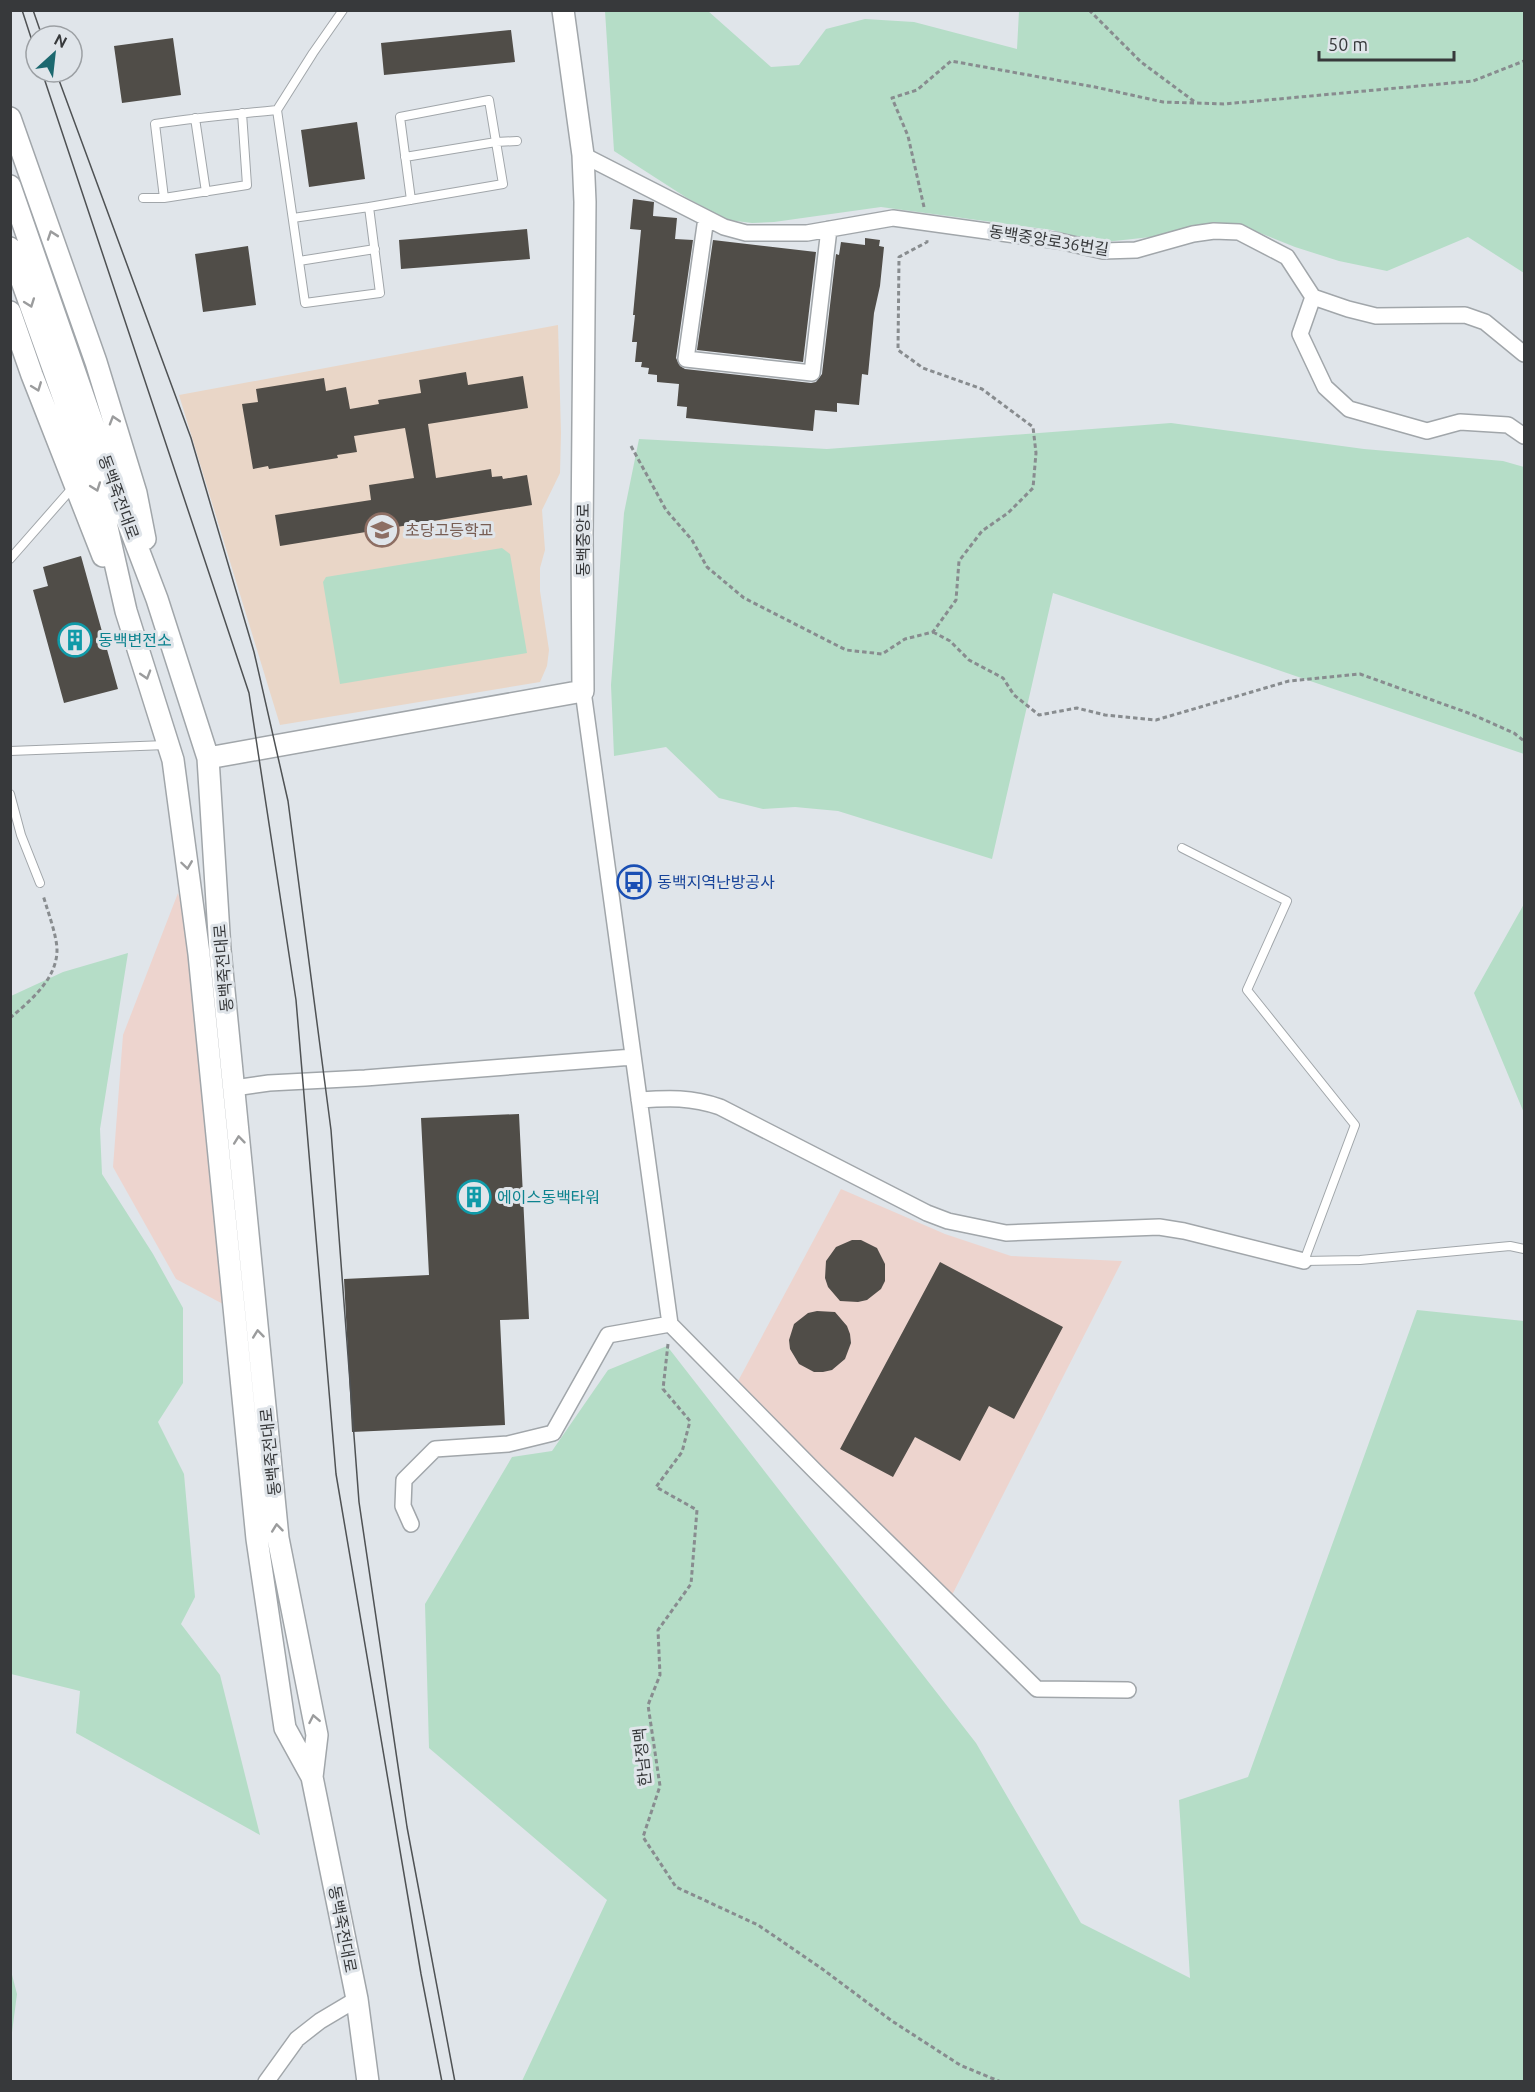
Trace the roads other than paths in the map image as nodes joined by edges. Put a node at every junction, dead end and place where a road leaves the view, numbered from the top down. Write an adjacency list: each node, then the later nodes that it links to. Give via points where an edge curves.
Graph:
1 (343, 10): 3 (lane)
2 (563, 10): 9 (main road, 동백중앙로)
3 (277, 110): 4 (lane); 17 (lane)
4 (242, 113): 6 (lane); 12 (lane, via 247,185)
5 (10, 118): 29 (main road, one-way to 5, via 133,482 96,362)
6 (195, 118): 12 (lane); 14 (lane, via 155,124)
7 (517, 141): 8 (lane)
8 (496, 142): 10 (lane); 10 (lane, via 489,100 400,117); 15 (lane, via 503,184)
9 (583, 155): 18 (street, 동백중앙로36번길); 31 (main road, 동백중앙로)
10 (405, 158): 15 (lane)
11 (10, 186): 29 (main road, 동백죽전대로)
12 (206, 192): 14 (lane)
13 (143, 198): 14 (lane)
14 (164, 198)
15 (411, 200): 16 (lane)
16 (369, 207): 17 (lane); 21 (lane)
17 (292, 218): 22 (lane)
18 (705, 218): 19 (street, 동백중앙로36번길, via 746,233); 19 (street, via 686,359 812,373)
19 (829, 229): 23 (street, 동백중앙로36번길, via 894,218 1059,241 1103,251 1136,250 1214,231 1239,232 1287,257)
20 (10, 248): 30 (main road, 동백죽전대로, one-way to 30, via 102,505)
21 (375, 249): 22 (lane); 22 (lane, via 380,293 305,303)
22 (299, 261)
23 (1313, 297): 25 (street, via 1376,316 1465,315 1485,322); 26 (street, via 1300,334 1325,387 1349,409 1427,430 1460,422 1508,425)
24 (10, 312): 27 (main road, one-way to 27)
25 (1524, 354)
26 (1524, 436)
27 (75, 484): 28 (lane); 30 (main road)
28 (10, 559)
29 (157, 599): 34 (main road, 동백죽전대로)
30 (126, 611): 32 (main road, 동백죽전대로, one-way to 32)
31 (583, 691): 34 (main road); 38 (street)
32 (168, 745): 33 (lane); 46 (main road, 동백죽전대로, one-way to 46, via 199,954 259,1551 285,1728)
33 (10, 751)
34 (208, 758): 39 (main road, 동백죽전대로, via 220,950)
35 (10, 794): 37 (lane)
36 (1182, 848): 42 (lane, via 1287,901 1247,990 1355,1125)
37 (40, 883)
38 (633, 1057): 39 (street); 40 (street)
39 (234, 1088): 46 (main road, 동백죽전대로, one-way to 39, via 317,1735 278,1538)
40 (639, 1100): 42 (street, via 678,1098 720,1107 927,1213 976,1228 1038,1233 1159,1227); 43 (street)
41 (1524, 1249): 42 (lane, via 1510,1246 1360,1260)
42 (1304, 1261)
43 (670, 1324): 44 (street, via 608,1335 554,1432 508,1444 435,1449 404,1480 403,1506); 45 (street, via 1037,1689)
44 (411, 1524)
45 (1128, 1690)
46 (312, 1778): 47 (main road, 동백죽전대로)
47 (357, 1999): 48 (street, via 297,2039); 49 (main road, 동백죽전대로)
48 (266, 2082)
49 (368, 2082)

